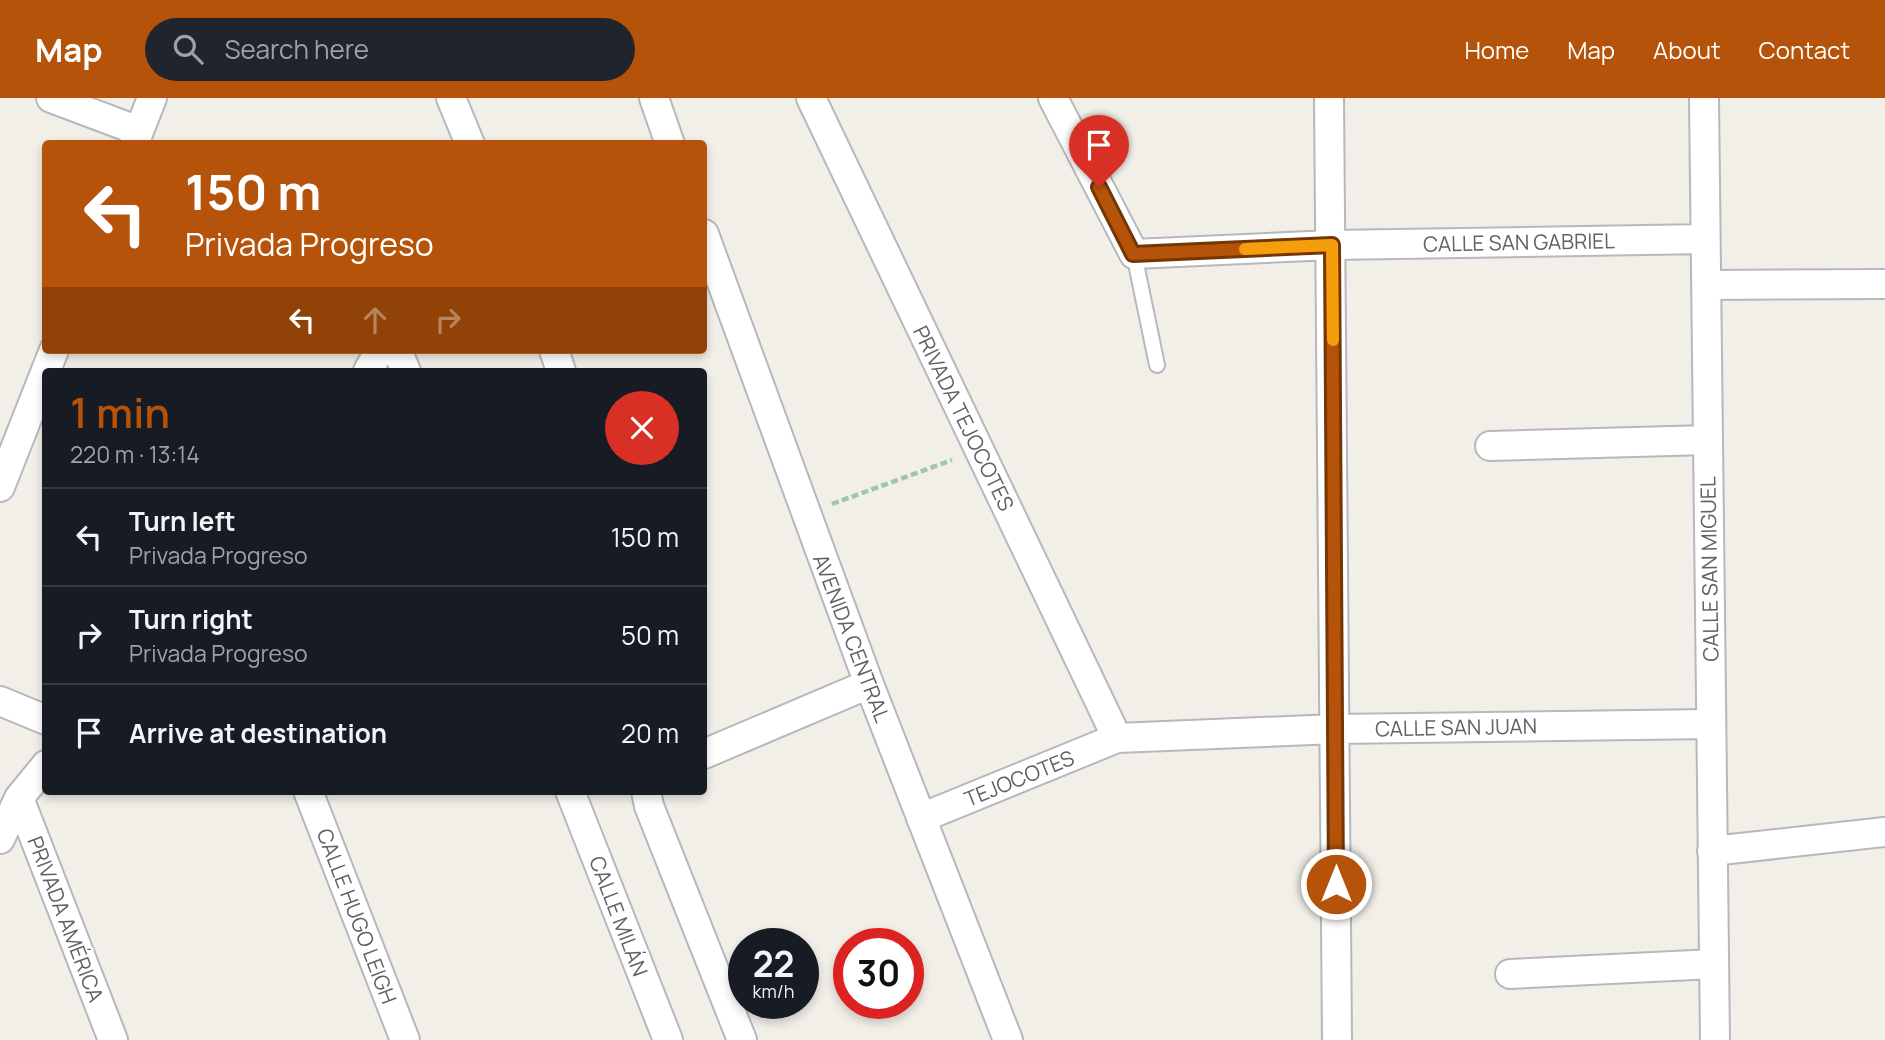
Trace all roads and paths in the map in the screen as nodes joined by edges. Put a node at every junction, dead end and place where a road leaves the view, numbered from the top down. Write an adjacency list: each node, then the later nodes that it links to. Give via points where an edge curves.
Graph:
1 (51, 98): 8 (street)
2 (152, 98): 8 (street)
3 (654, 98): 9 (street)
4 (811, 98): 20 (street, PRIVADA TEJOCOTES)
5 (1053, 98): 13 (street)
6 (1329, 98): 12 (street)
7 (1704, 98): 10 (street, CALLE SAN MIGUEL)
8 (137, 137)
9 (669, 140)
10 (1705, 239): 12 (street, CALLE SAN GABRIEL); 15 (street, CALLE SAN MIGUEL)
11 (707, 242): 22 (street, AVENIDA CENTRAL)
12 (1332, 245): 13 (street, CALLE SAN GABRIEL); 27 (street)
13 (1133, 254): 16 (lane)
14 (1885, 284): 15 (street)
15 (1706, 285): 18 (street, CALLE SAN MIGUEL)
16 (1157, 365)
17 (42, 380): 21 (street)
18 (1707, 440): 19 (street); 26 (street, CALLE SAN MIGUEL)
19 (1490, 446)
20 (979, 450): 22 (path); 28 (street, PRIVADA TEJOCOTES)
21 (0, 487)
22 (806, 514): 23 (street, AVENIDA CENTRAL)
23 (869, 684): 29 (street); 35 (street, AVENIDA CENTRAL)
24 (0, 701): 25 (street)
25 (42, 718)
26 (1711, 724): 27 (street, CALLE SAN JUAN); 38 (street, CALLE SAN MIGUEL)
27 (1336, 729): 28 (street, CALLE SAN JUAN); 46 (street)
28 (1118, 738): 35 (street, TEJOCOTES)
29 (707, 753)
30 (42, 770): 34 (street)
31 (310, 795): 42 (street, CALLE HUGO LEIGH)
32 (572, 795): 43 (street, CALLE MILÁN)
33 (647, 795): 44 (street)
34 (19, 798): 37 (street); 41 (street, PRIVADA AMÉRICA)
35 (921, 818): 45 (street, AVENIDA CENTRAL)
36 (1885, 832): 38 (street)
37 (0, 839)
38 (1712, 851): 39 (street, CALLE SAN MIGUEL)
39 (1714, 964): 40 (street); 47 (street, CALLE SAN MIGUEL)
40 (1510, 974)
41 (113, 1040)
42 (405, 1040)
43 (668, 1040)
44 (742, 1040)
45 (1008, 1040)
46 (1337, 1040)
47 (1715, 1040)

